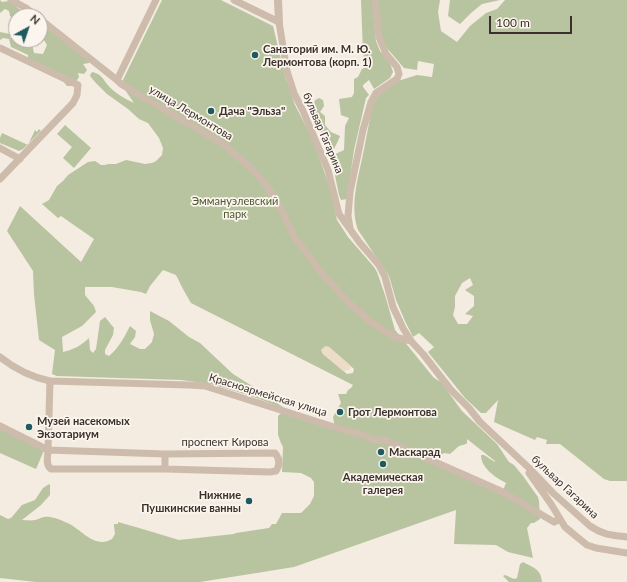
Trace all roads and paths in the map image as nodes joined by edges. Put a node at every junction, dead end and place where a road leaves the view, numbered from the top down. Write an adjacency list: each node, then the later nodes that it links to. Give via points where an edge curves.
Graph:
1 (11, 0): 6 (street)
2 (156, 0): 10 (street)
3 (234, 0): 7 (street)
4 (278, 0): 7 (street, бульвар Гагарина)
5 (375, 0): 14 (street, via 378,37 399,74 397,79 376,93 371,102 350,192)
6 (26, 8)
7 (279, 22): 14 (street, бульвар Гагарина, via 287,71 294,93 328,170 339,214)
8 (48, 25): 10 (street, улица Лермонтова)
9 (0, 48): 12 (street, via 78,85 73,103)
10 (117, 80): 15 (street, улица Лермонтова, via 223,144 251,168 278,203 295,238 348,302 372,323 395,337)
11 (0, 148): 12 (street)
12 (20, 159): 13 (street)
13 (0, 179)
14 (350, 230): 15 (street, бульвар Гагарина, via 385,277 392,307)
15 (411, 341): 21 (street, бульвар Гагарина, via 480,422)
16 (0, 357): 17 (street, Красноармейская улица, via 25,373)
17 (50, 381): 19 (street); 23 (street, Красноармейская улица, via 205,386 376,440 383,440 503,492 554,522)
18 (0, 426): 19 (street, проспект Кирова)
19 (48, 450): 20 (street, проспект Кирова); 22 (street, проспект Кирова, via 47,464 49,468 54,469)
20 (165, 454): 22 (street); 22 (street, проспект Кирова, via 275,453 279,460 276,471 270,472)
21 (514, 454): 23 (street, бульвар Гагарина); 24 (street, бульвар Гагарина, via 553,494 590,526 602,533)
22 (165, 468)
23 (560, 519): 25 (street, бульвар Гагарина, via 565,527 587,545)
24 (627, 537)
25 (627, 553)

